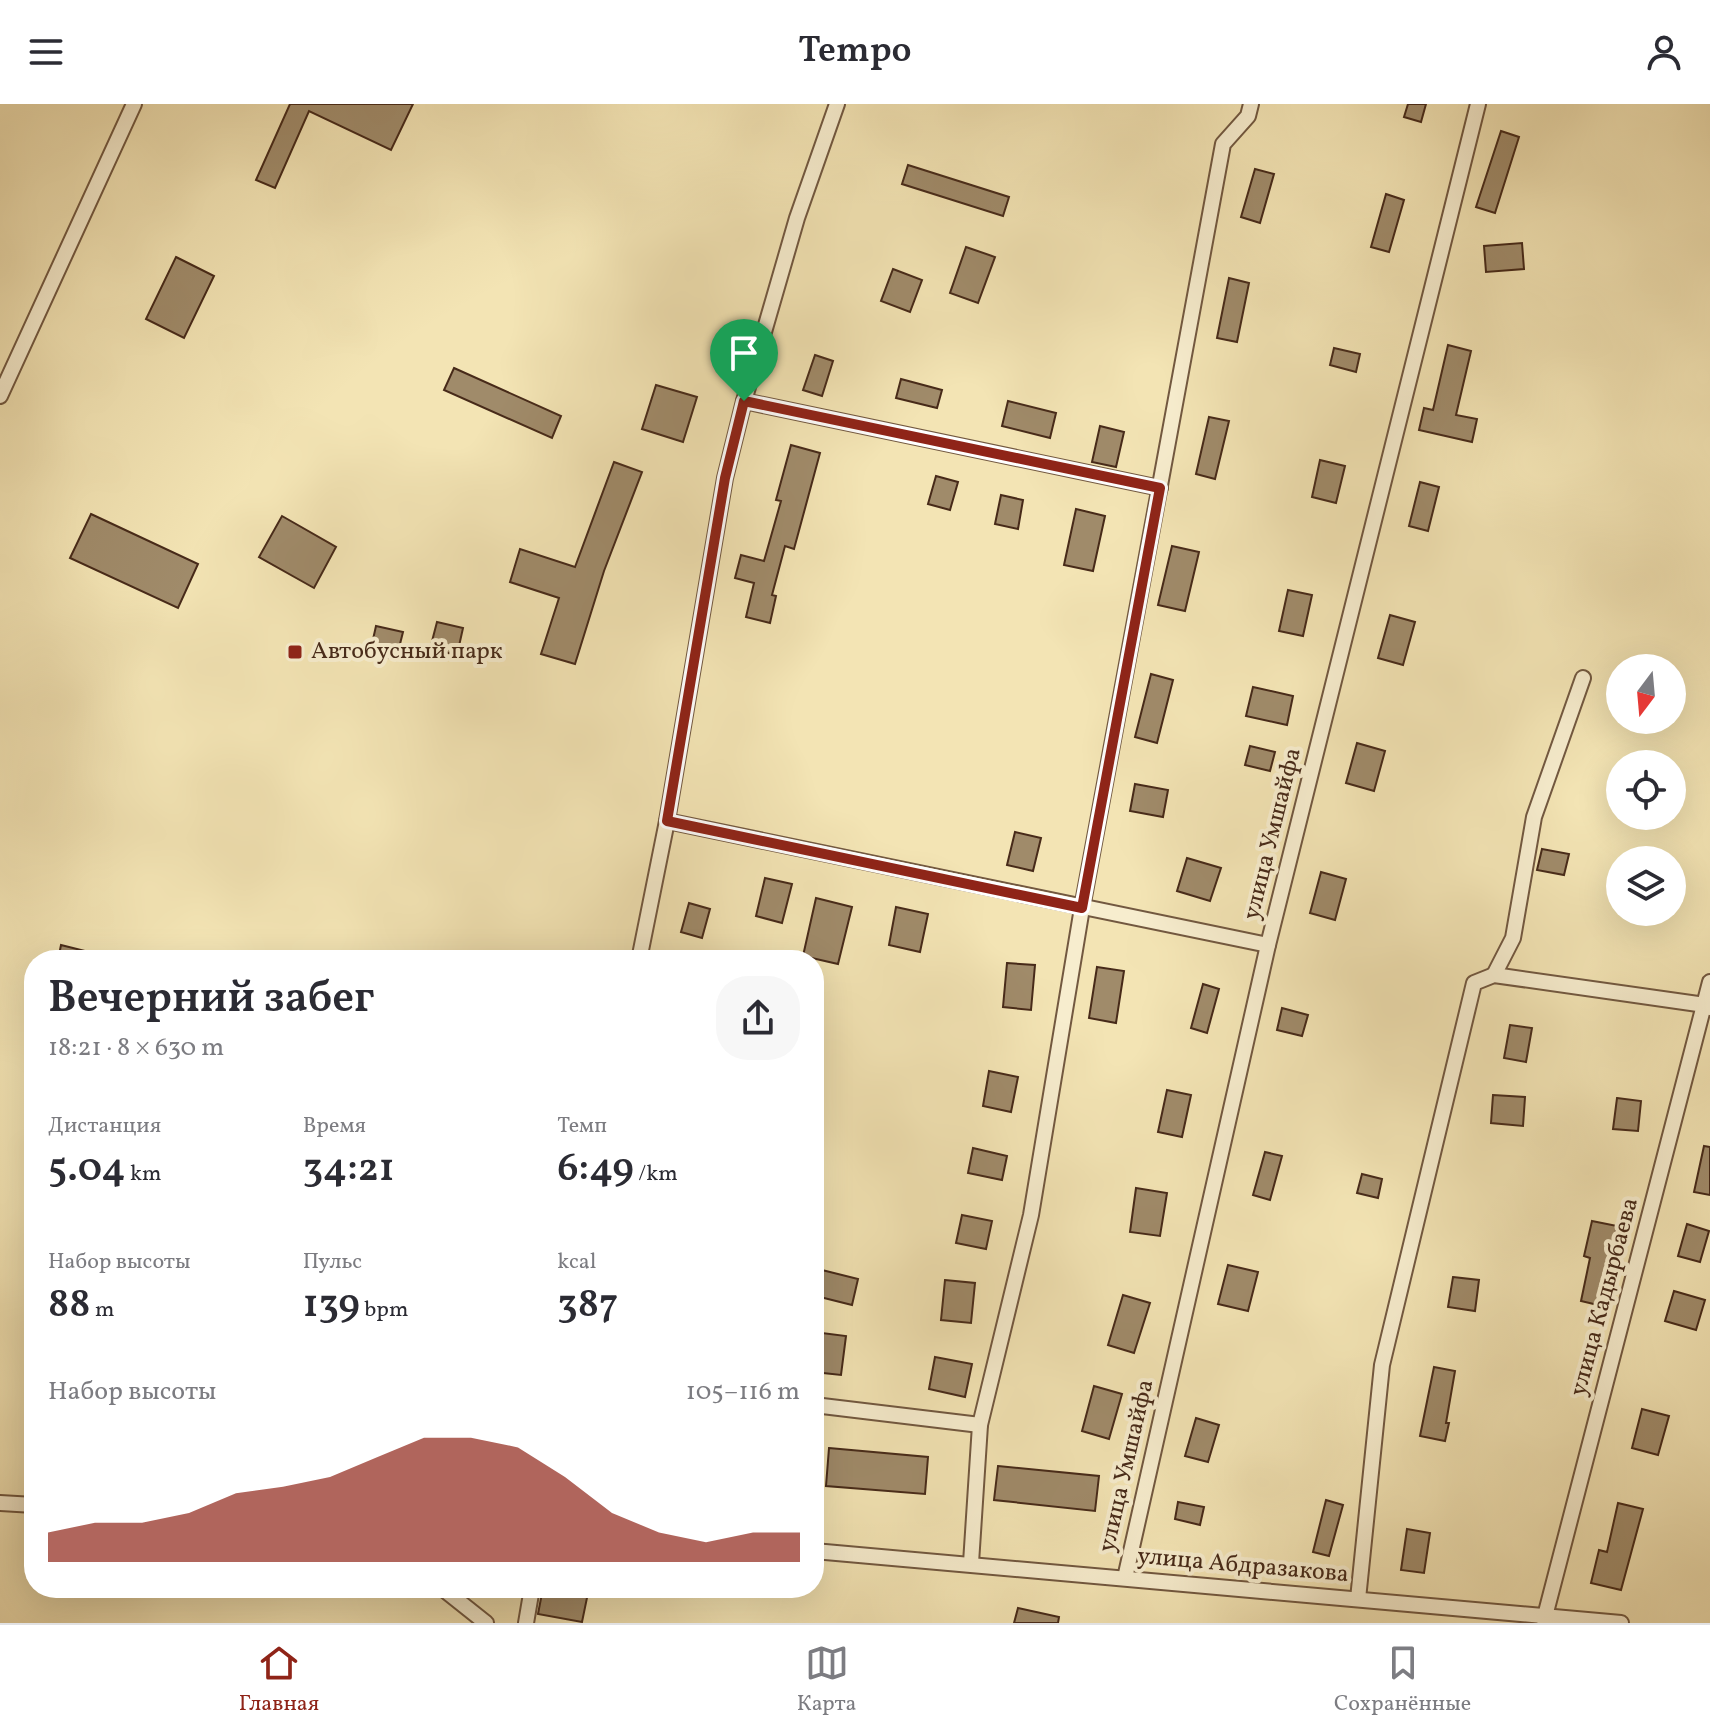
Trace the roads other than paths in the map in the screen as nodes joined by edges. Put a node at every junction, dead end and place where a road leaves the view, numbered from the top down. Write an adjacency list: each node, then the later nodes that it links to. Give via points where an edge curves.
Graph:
1 (134, 104): 5 (street)
2 (837, 104): 6 (street, via 797,218)
3 (1251, 104): 7 (street, via 1248,116 1223,144)
4 (1478, 104): 11 (street, улица Умшайфа)
5 (0, 396)
6 (744, 401): 7 (street); 9 (street, via 725,478)
7 (1160, 488): 10 (street)
8 (1583, 678): 13 (street, via 1534,817 1513,938)
9 (667, 821): 10 (street); 12 (street)
10 (1082, 908): 11 (street); 17 (street, via 1031,1215)
11 (1268, 945): 22 (street, улица Умшайфа)
12 (641, 950)
13 (1494, 975): 15 (street); 25 (street, via 1474,983 1382,1365)
14 (1710, 982): 15 (street, улица Кадырбаева)
15 (1707, 1006): 26 (street, улица Кадырбаева)
16 (824, 1406): 17 (street)
17 (980, 1425): 21 (street)
18 (0, 1503): 19 (street)
19 (24, 1504)
20 (824, 1552): 21 (street, улица Абдразакова)
21 (971, 1563): 22 (street, улица Абдразакова)
22 (1125, 1578): 25 (street, улица Абдразакова)
23 (455, 1598): 27 (street)
24 (530, 1598): 28 (street)
25 (1358, 1599): 26 (street, улица Абдразакова)
26 (1544, 1619): 29 (street, улица Абдразакова)
27 (486, 1623)
28 (526, 1623)
29 (1621, 1623)

